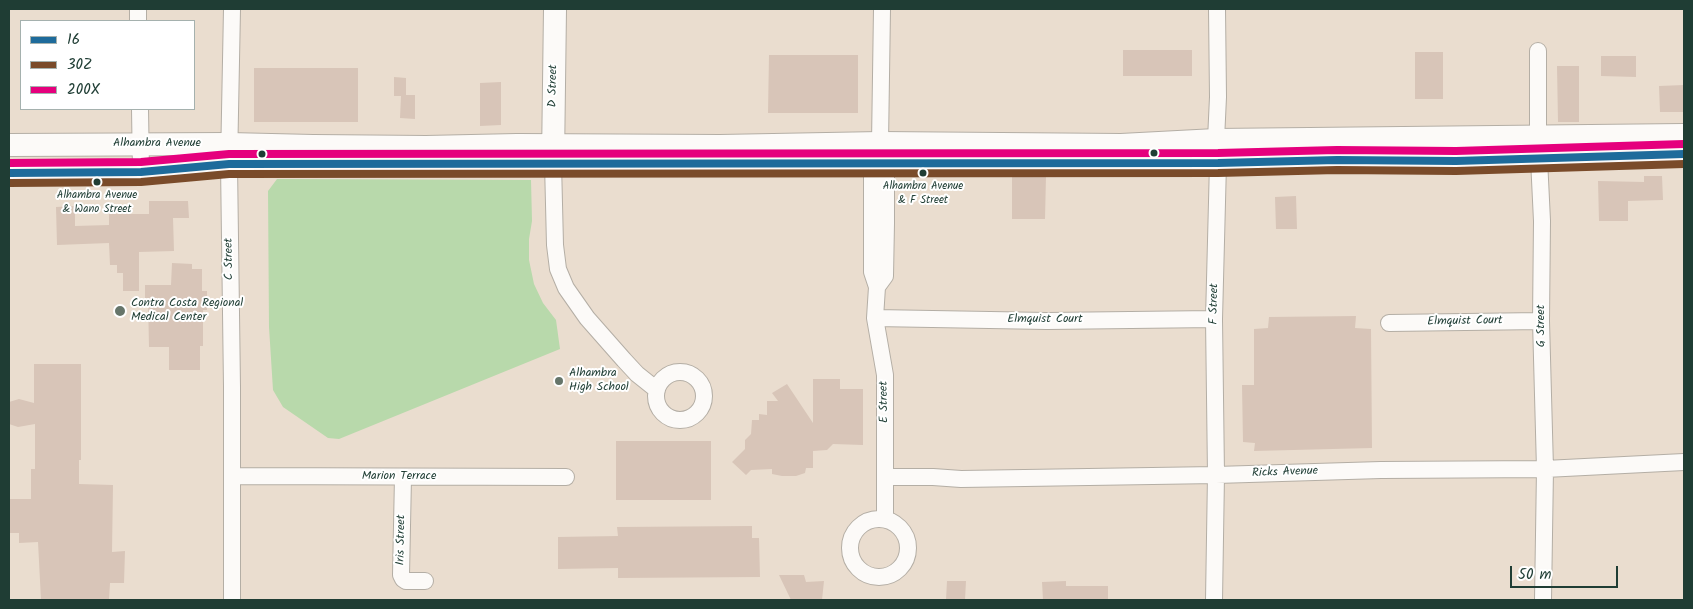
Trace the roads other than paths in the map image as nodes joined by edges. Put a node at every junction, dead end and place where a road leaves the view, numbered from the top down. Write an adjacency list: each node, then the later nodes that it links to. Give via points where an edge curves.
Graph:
1 (232, 9): 12 (street, C Street)
2 (555, 9): 13 (main road, D Street)
3 (882, 9): 15 (street, E Street)
4 (1217, 9): 8 (street, F Street)
5 (1538, 51): 11 (street, G Street)
6 (140, 110): 10 (street)
7 (1684, 135): 11 (main road, Alhambra Avenue)
8 (1216, 140): 11 (main road, Alhambra Avenue); 15 (main road, Alhambra Avenue); 16 (street, F Street)
9 (9, 145): 10 (main road, Alhambra Avenue)
10 (140, 145): 12 (main road, Alhambra Avenue); 17 (street)
11 (1539, 148): 14 (main road, Alhambra Avenue); 16 (main road, Alhambra Avenue, via 1456,161); 21 (street, G Street)
12 (229, 154): 13 (main road, Alhambra Avenue, via 313,146 426,147); 17 (main road, Alhambra Avenue); 27 (street, C Street)
13 (553, 154): 15 (main road, Alhambra Avenue, via 720,146); 23 (street, via 555,245 558,269 566,288 624,360)
14 (1684, 154)
15 (880, 157): 16 (main road, Alhambra Avenue); 19 (street, E Street, via 879,209 885,276 877,287)
16 (1218, 163): 20 (street, F Street)
17 (141, 172): 18 (main road, Alhambra Avenue)
18 (9, 173)
19 (875, 318): 20 (street, Elmquist Court); 30 (street, E Street, via 885,375)
20 (1214, 319): 26 (street, F Street)
21 (1541, 320): 22 (street, Elmquist Court); 25 (street, G Street)
22 (1390, 323)
23 (657, 390)
24 (1684, 462): 25 (street, Ricks Avenue)
25 (1545, 469): 26 (street, Ricks Avenue); 35 (street, G Street)
26 (1216, 475): 30 (street, Ricks Avenue); 34 (street, F Street)
27 (232, 476): 28 (street, Marion Terrace); 33 (street, C Street)
28 (402, 477): 29 (street, Marion Terrace); 32 (street, Iris Street, via 401,575 406,581)
29 (566, 477)
30 (886, 477): 31 (street, E Street)
31 (885, 519)
32 (425, 581)
33 (232, 600)
34 (1214, 600)
35 (1543, 600)

